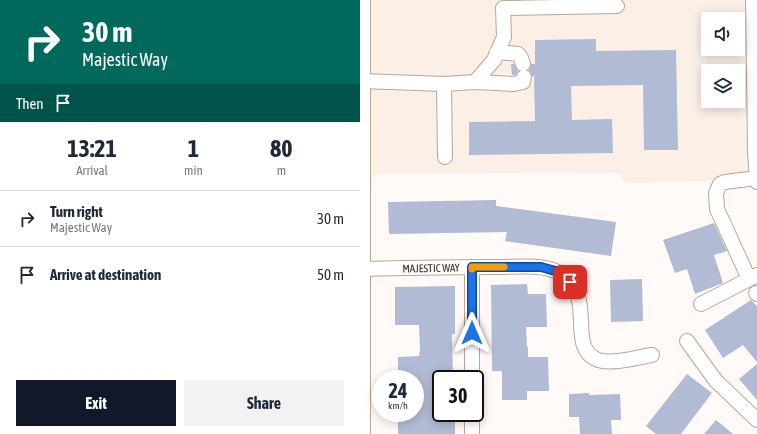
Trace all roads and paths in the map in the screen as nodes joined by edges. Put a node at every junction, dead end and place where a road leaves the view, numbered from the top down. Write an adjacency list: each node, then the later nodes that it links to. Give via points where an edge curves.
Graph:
1 (361, 0): 5 (main road)
2 (754, 2): 9 (street)
3 (617, 6): 4 (street, via 503,8 504,37)
4 (497, 52): 6 (street, via 494,60); 6 (street, via 518,54 521,58 523,82)
5 (360, 81): 7 (street); 12 (main road)
6 (475, 82): 7 (street)
7 (444, 84): 8 (street)
8 (445, 157)
9 (757, 178): 10 (street); 13 (street, via 720,184 715,199 717,209)
10 (757, 182)
11 (472, 267): 12 (street, MAJESTIC WAY); 16 (street, MAJESTIC WAY, via 541,267 559,272 579,295 581,340 587,352 598,360 615,361); 17 (street)
12 (360, 269): 20 (main road)
13 (753, 277): 14 (street)
14 (701, 304)
15 (687, 341): 18 (street, via 716,381)
16 (652, 355)
17 (472, 370)
18 (757, 420)
19 (472, 422): 21 (street)
20 (361, 423)
21 (472, 434)

